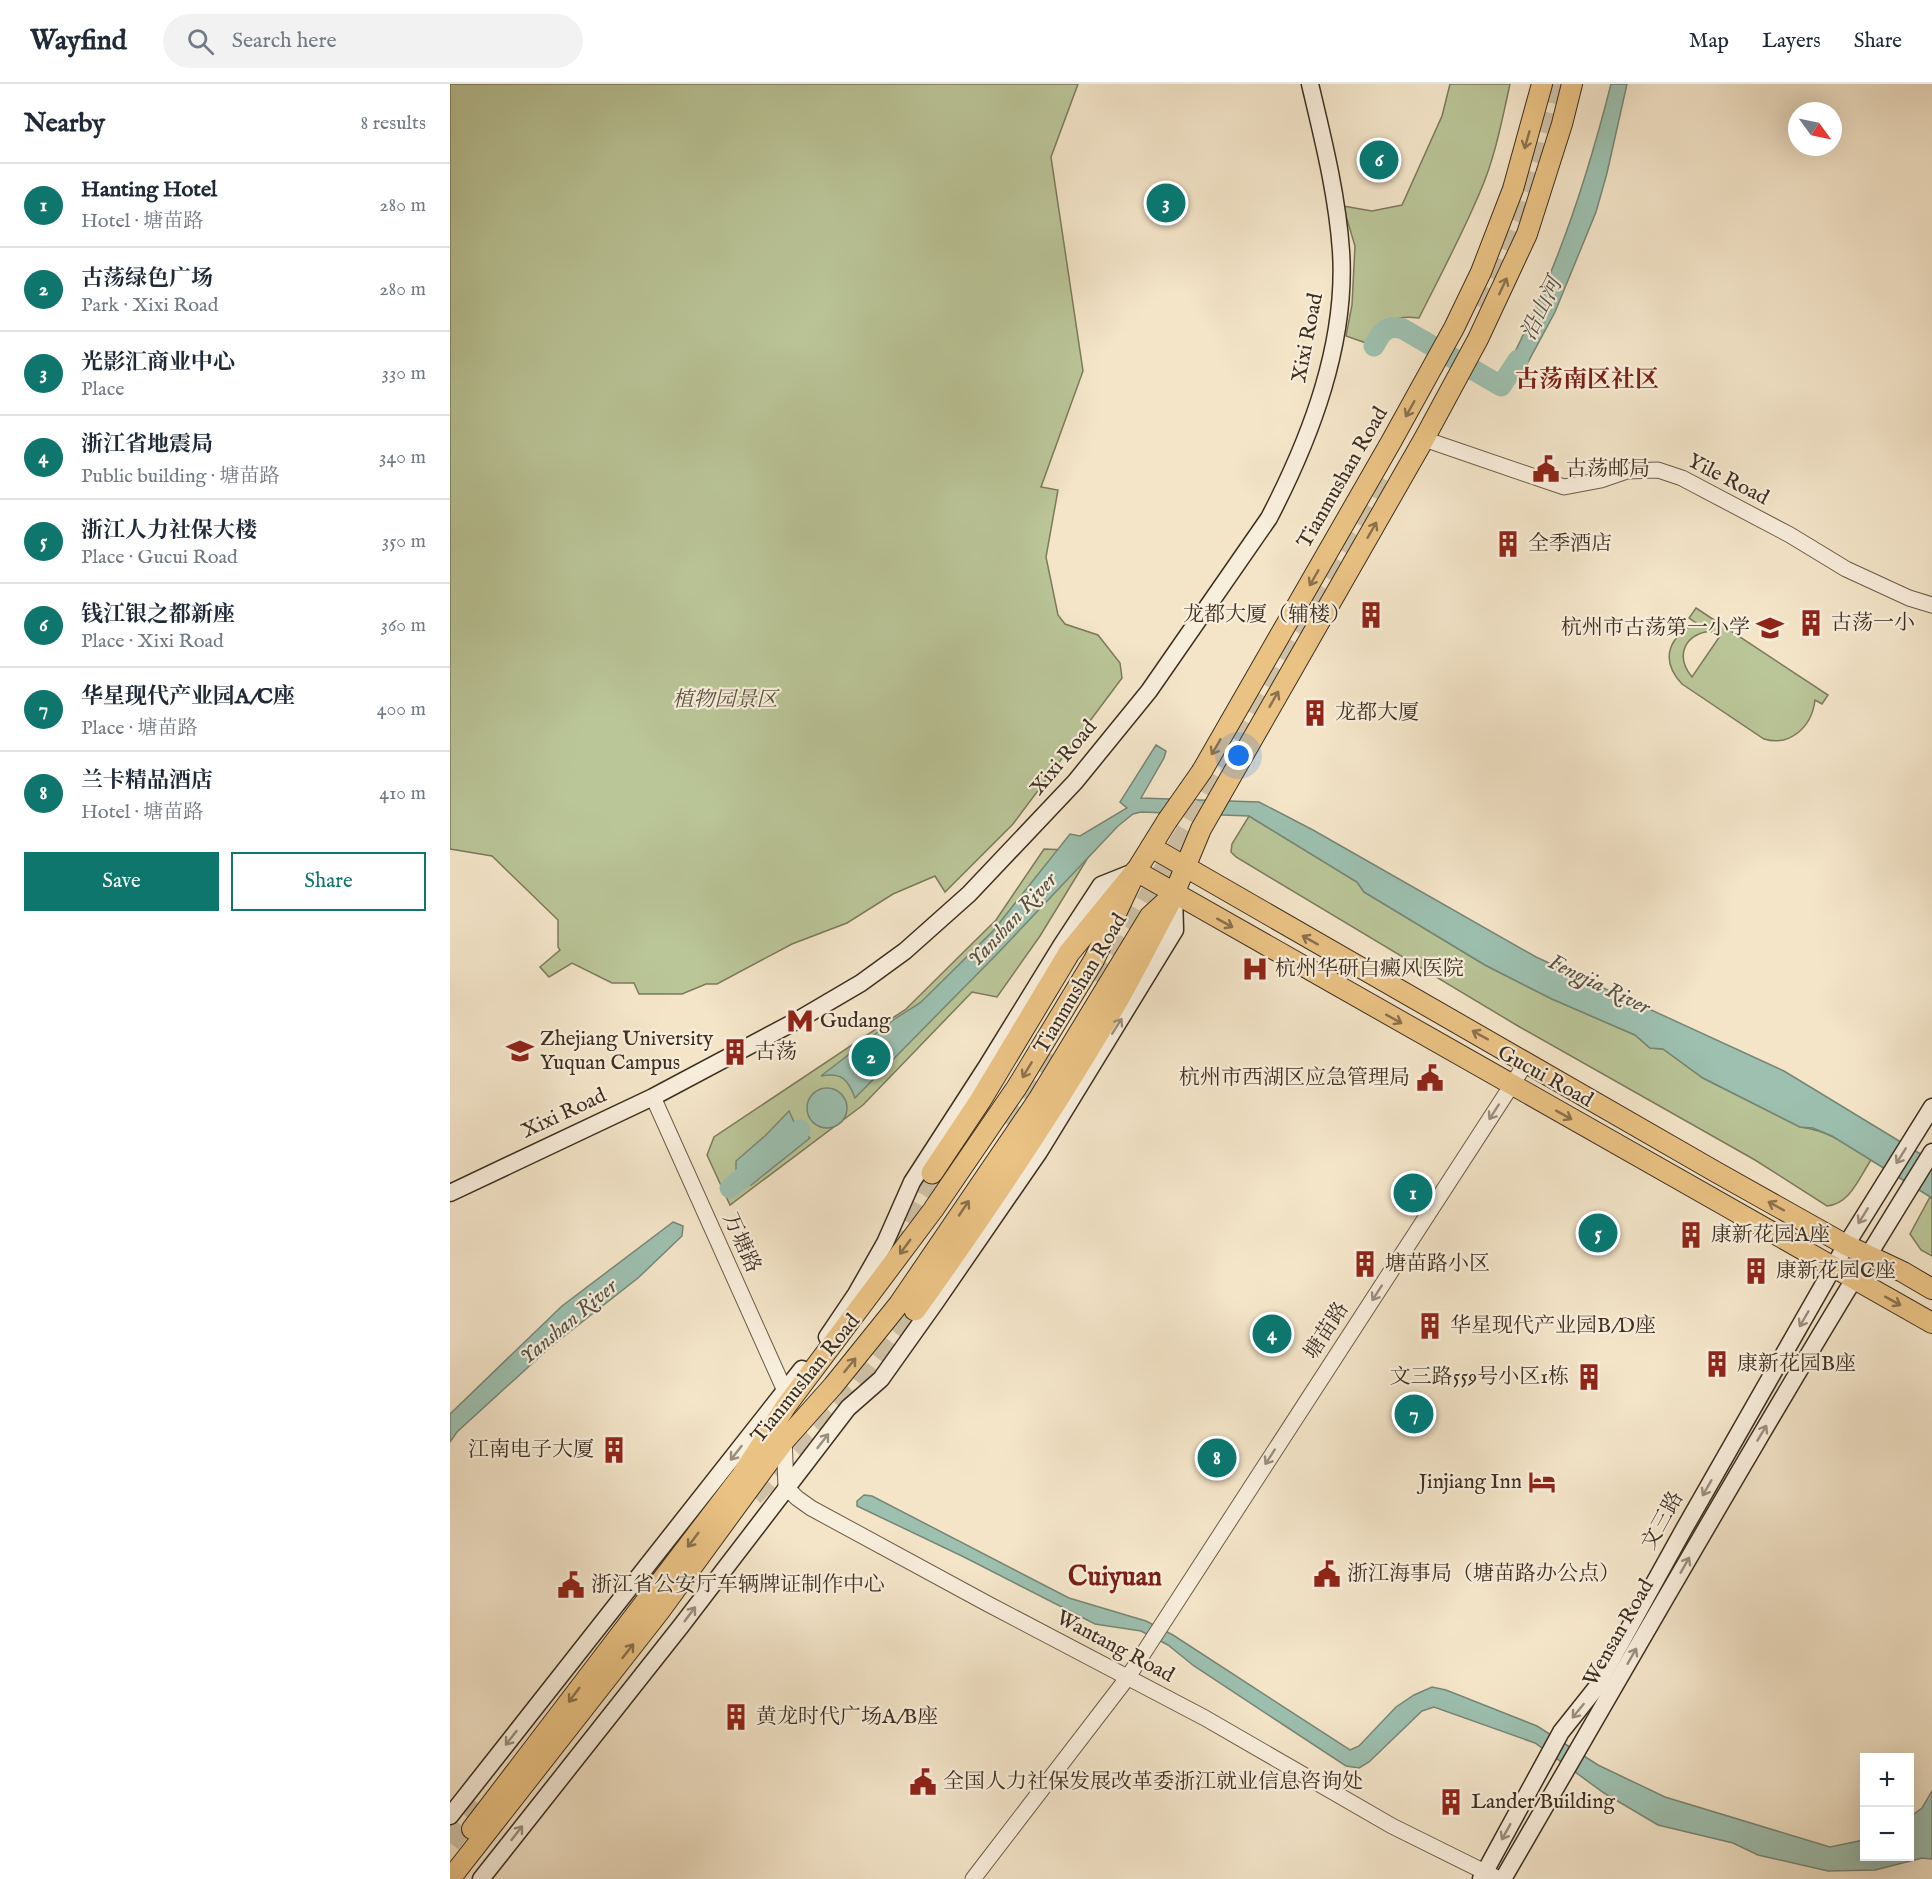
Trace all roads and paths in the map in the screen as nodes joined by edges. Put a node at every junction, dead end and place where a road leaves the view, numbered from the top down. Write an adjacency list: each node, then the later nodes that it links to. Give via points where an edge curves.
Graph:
1 (1310, 84): 12 (main road, Xixi Road, via 1337,217 1340,302 1329,370 1269,518 1149,691 1068,789 969,894 905,951 861,983)
2 (1542, 84): 6 (main road, Tianmushan Road, one-way to 6, bridge, via 1513,189 1454,328 1202,771)
3 (1572, 84): 4 (main road, one-way to 3, via 1462,372 1527,234)
4 (1424, 439): 5 (street, Yile Road, via 1564,487 1627,471 1658,470 1682,478 1846,569); 7 (main road, Tianmushan Road, one-way to 4, via 1224,786)
5 (1932, 606)
6 (1151, 847): 7 (main road, Gucui Road); 8 (main road, Tianmushan Road)
7 (1185, 867): 9 (main road, Tianmushan Road); 10 (main road, Gucui Road, one-way to 7)
8 (1136, 871): 9 (main road, Gucui Road); 15 (highway, via 1069,953); 24 (main road, Tianmushan Road, one-way to 24, via 1094,960 1017,1087 933,1210); 24 (main road, Tianmushan Road, via 1101,885 912,1182 885,1244 856,1294)
9 (1174, 894): 11 (main road, Gucui Road, one-way to 11); 22 (highway, via 1120,995 1052,1108 977,1224); 25 (main road, Tianmushan Road, one-way to 9, via 898,1304 1038,1100 1150,915); 26 (main road, Tianmushan Road, one-way to 9, via 848,1408 880,1379 1039,1152 1175,930)
10 (1526, 1063): 11 (street, 塘苗路); 17 (main road, Gucui Road, one-way to 10)
11 (1512, 1085): 19 (main road, Gucui Road, one-way to 19); 27 (street, 塘苗路, one-way to 27)
12 (652, 1097): 16 (main road, Xixi Road); 24 (street, 万塘路)
13 (1932, 1107): 17 (main road, 文三路, one-way to 17)
14 (1932, 1152): 18 (main road, Wensan Road)
15 (932, 1173)
16 (450, 1193)
17 (1846, 1245): 18 (main road, Gucui Road); 19 (main road, 文三路)
18 (1869, 1256): 20 (main road, Wensan Road); 21 (main road, Gucui Road)
19 (1833, 1268): 20 (main road, Gucui Road); 30 (main road, 文三路, one-way to 30, via 1596,1688 1561,1732 1544,1762)
20 (1853, 1279): 23 (main road, Gucui Road, one-way to 23); 30 (main road, Wensan Road, one-way to 20, via 1564,1773)
21 (1932, 1289)
22 (915, 1310)
23 (1932, 1323)
24 (785, 1398): 25 (street); 28 (main road, Tianmushan Road, one-way to 28); 29 (main road, Tianmushan Road, one-way to 29, via 742,1475)
25 (784, 1441): 26 (street); 31 (main road, Tianmushan Road, one-way to 25, via 659,1612)
26 (786, 1487): 27 (street, Wantang Road, via 811,1508); 32 (main road, Tianmushan Road, one-way to 26)
27 (1128, 1677): 30 (street, Wantang Road); 33 (street)
28 (450, 1816)
29 (450, 1857)
30 (1491, 1878)
31 (450, 1879)
32 (482, 1879)
33 (973, 1879)

